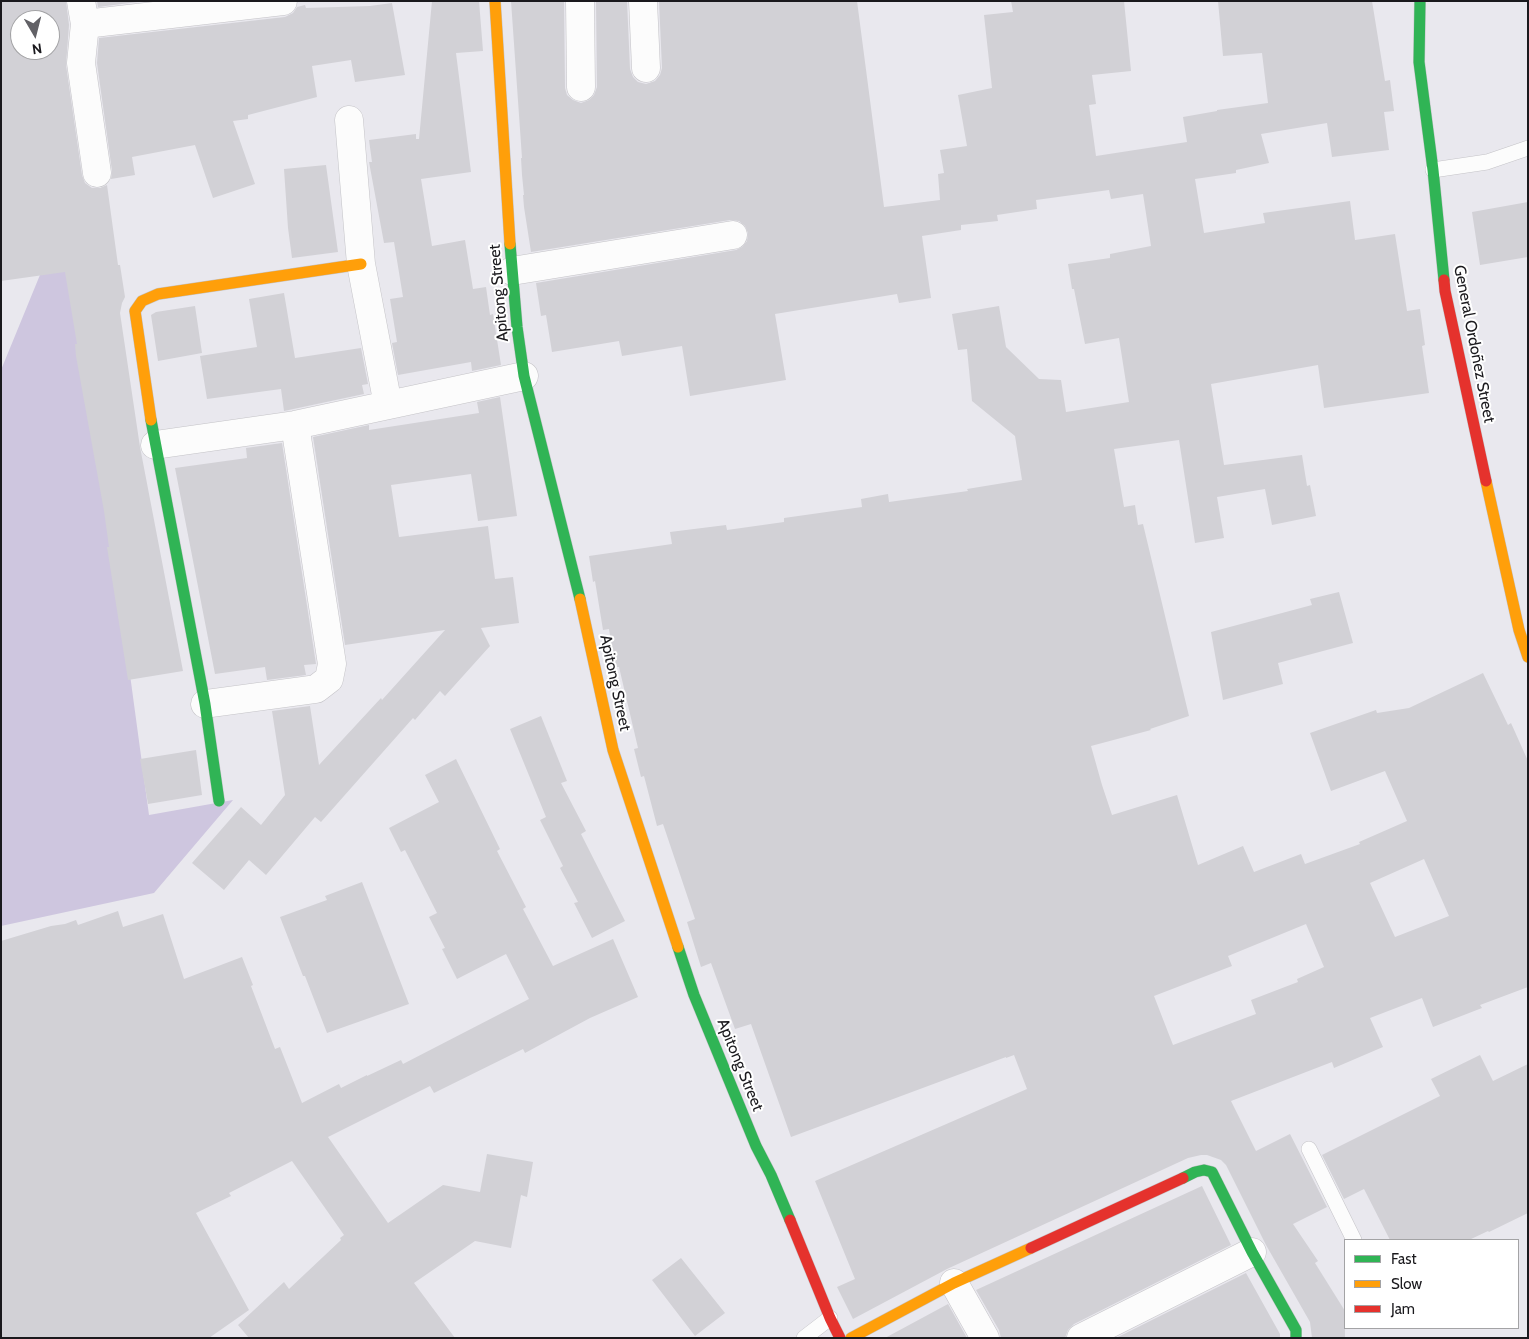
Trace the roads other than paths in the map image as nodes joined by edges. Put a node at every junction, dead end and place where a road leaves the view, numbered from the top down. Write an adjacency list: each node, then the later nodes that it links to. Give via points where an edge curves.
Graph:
1 (283, 1): 6 (street)
2 (495, 1): 15 (street, Apitong Street)
3 (580, 1): 8 (street)
4 (643, 1): 7 (street)
5 (1420, 1): 11 (street, General Ordoñez Street, via 1419,62)
6 (83, 13): 12 (street, via 81,63)
7 (646, 68)
8 (581, 87)
9 (350, 120): 14 (street)
10 (1528, 148): 11 (lane, via 1487,162)
11 (1433, 170): 20 (street, General Ordoñez Street, via 1445,291 1504,565)
12 (97, 173)
13 (733, 235): 15 (street)
14 (361, 264): 17 (street); 19 (street, via 158,294 142,301 135,311)
15 (512, 271): 16 (street, Apitong Street)
16 (524, 376): 17 (street); 27 (street, Apitong Street, via 578,591 613,750 694,995)
17 (388, 405): 18 (street)
18 (295, 425): 19 (street); 21 (street, via 332,664 329,679 316,688)
19 (155, 445): 21 (street)
20 (1528, 657)
21 (205, 704): 22 (street)
22 (219, 800)
23 (1309, 1148): 24 (lane)
24 (1354, 1239)
25 (1252, 1252): 26 (street, via 1212,1172 1204,1170); 32 (street); 33 (street, via 1296,1330)
26 (954, 1283): 30 (street); 31 (street)
27 (830, 1318): 28 (lane); 29 (street, Apitong Street)
28 (804, 1338)
29 (840, 1338)
30 (851, 1338)
31 (985, 1338)
32 (1081, 1338)
33 (1296, 1338)

